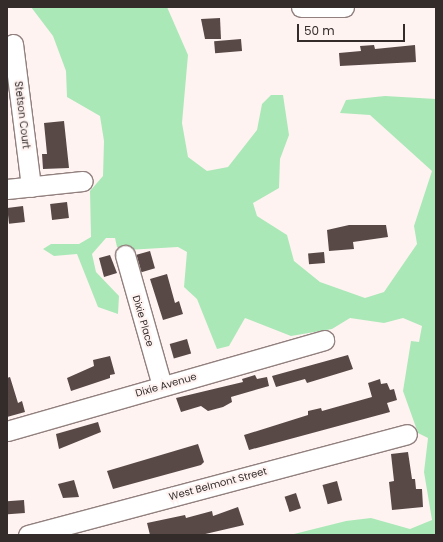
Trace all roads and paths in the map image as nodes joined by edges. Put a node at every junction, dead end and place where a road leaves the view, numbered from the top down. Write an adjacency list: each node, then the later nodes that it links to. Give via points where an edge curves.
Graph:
1 (301, 7): 2 (street)
2 (344, 7)
3 (12, 44): 5 (street, Stetson Court)
4 (83, 182): 5 (street)
5 (31, 187): 6 (street)
6 (7, 189)
7 (124, 255): 9 (street, Dixie Place)
8 (324, 340): 9 (street, Dixie Avenue)
9 (162, 386): 10 (street, Dixie Avenue)
10 (7, 431)
11 (408, 434): 12 (street, West Belmont Street)
12 (28, 535)

